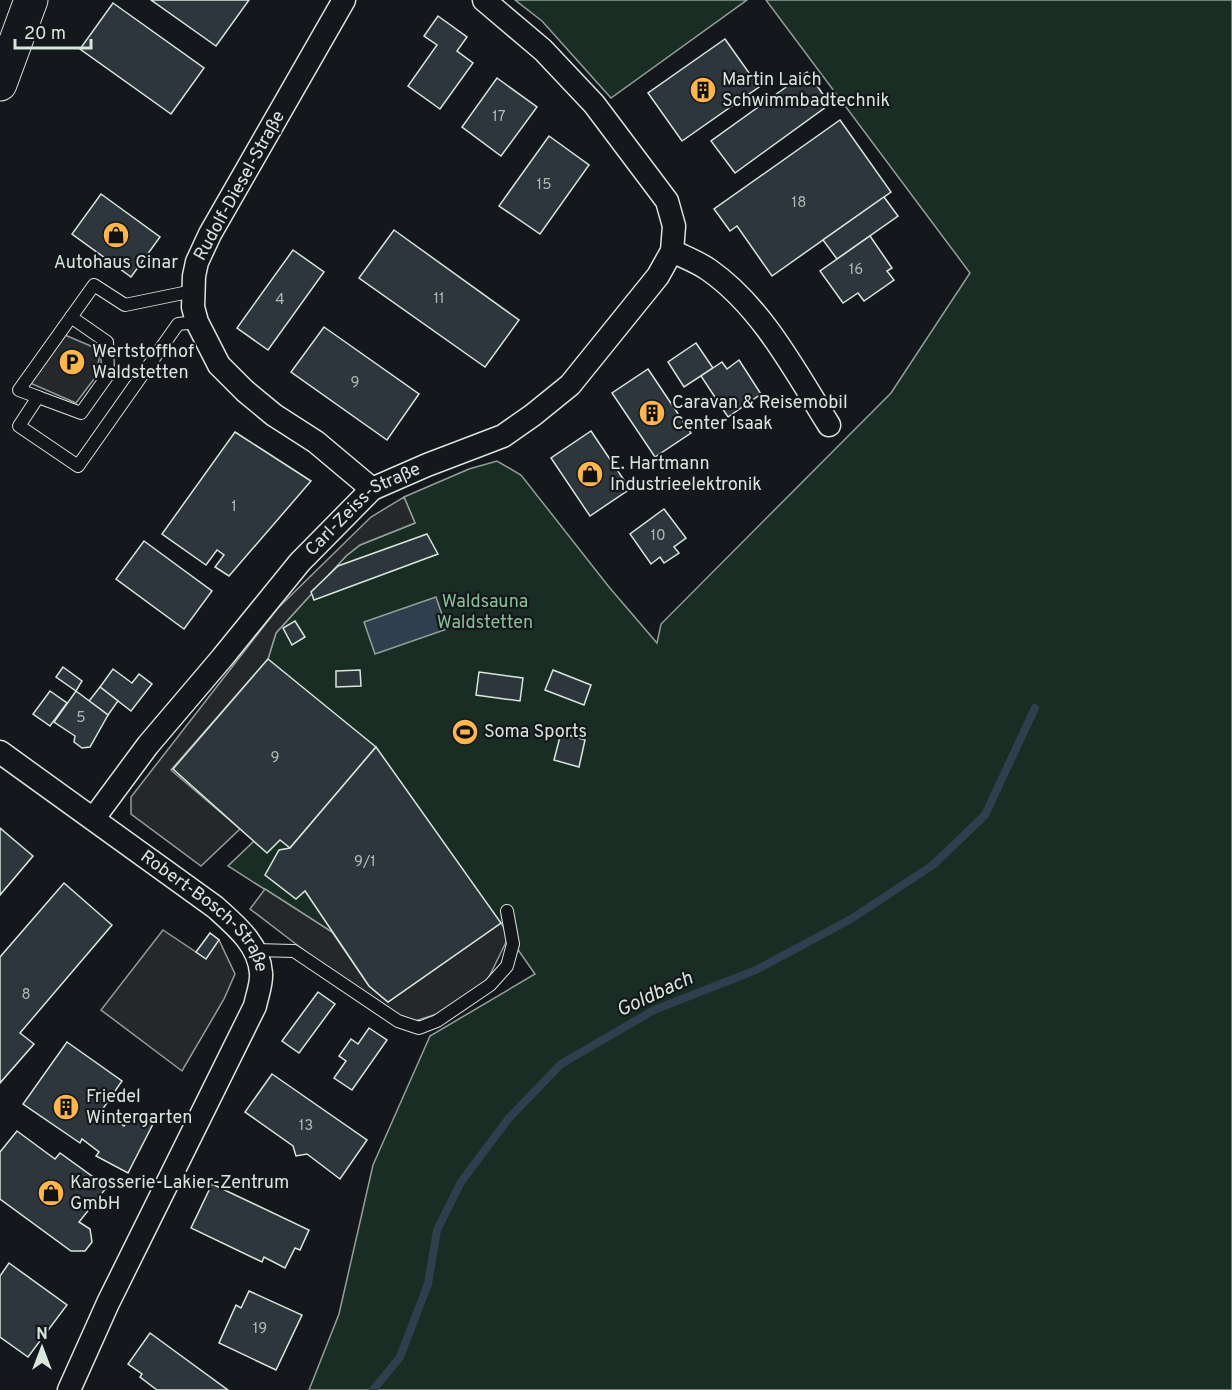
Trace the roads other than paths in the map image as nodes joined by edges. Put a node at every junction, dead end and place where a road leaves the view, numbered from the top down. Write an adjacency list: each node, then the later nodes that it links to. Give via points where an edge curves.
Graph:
1 (31, 0): 4 (street)
2 (344, 0): 6 (street, Rudolf-Diesel-Straße, via 210,234 196,262)
3 (484, 0): 5 (street, Carl-Zeiss-Straße, via 543,50 594,104 667,201 674,226)
4 (0, 84)
5 (672, 251): 10 (street, via 708,269 743,298); 11 (street, Carl-Zeiss-Straße, via 658,276 570,385 533,415 503,436)
6 (193, 291): 7 (lane, via 125,305 94,285); 8 (street, Rudolf-Diesel-Straße)
7 (71, 317): 9 (lane, via 19,390); 9 (lane, via 107,342 108,375 81,413)
8 (197, 322): 9 (lane, via 178,324 78,466 19,426); 11 (street, Rudolf-Diesel-Straße, via 219,365 245,391)
9 (38, 397)
10 (829, 425)
11 (372, 489): 13 (street, Carl-Zeiss-Straße, via 300,562 148,745)
12 (0, 752): 13 (street, Robert-Bosch-Straße)
13 (94, 818): 15 (street, Robert-Bosch-Straße, via 215,907)
14 (507, 911): 15 (lane, via 513,944 507,966 490,985 437,1021 419,1028 398,1022 294,951)
15 (255, 950): 16 (street, Robert-Bosch-Straße, via 262,974 255,1006)
16 (69, 1390)

